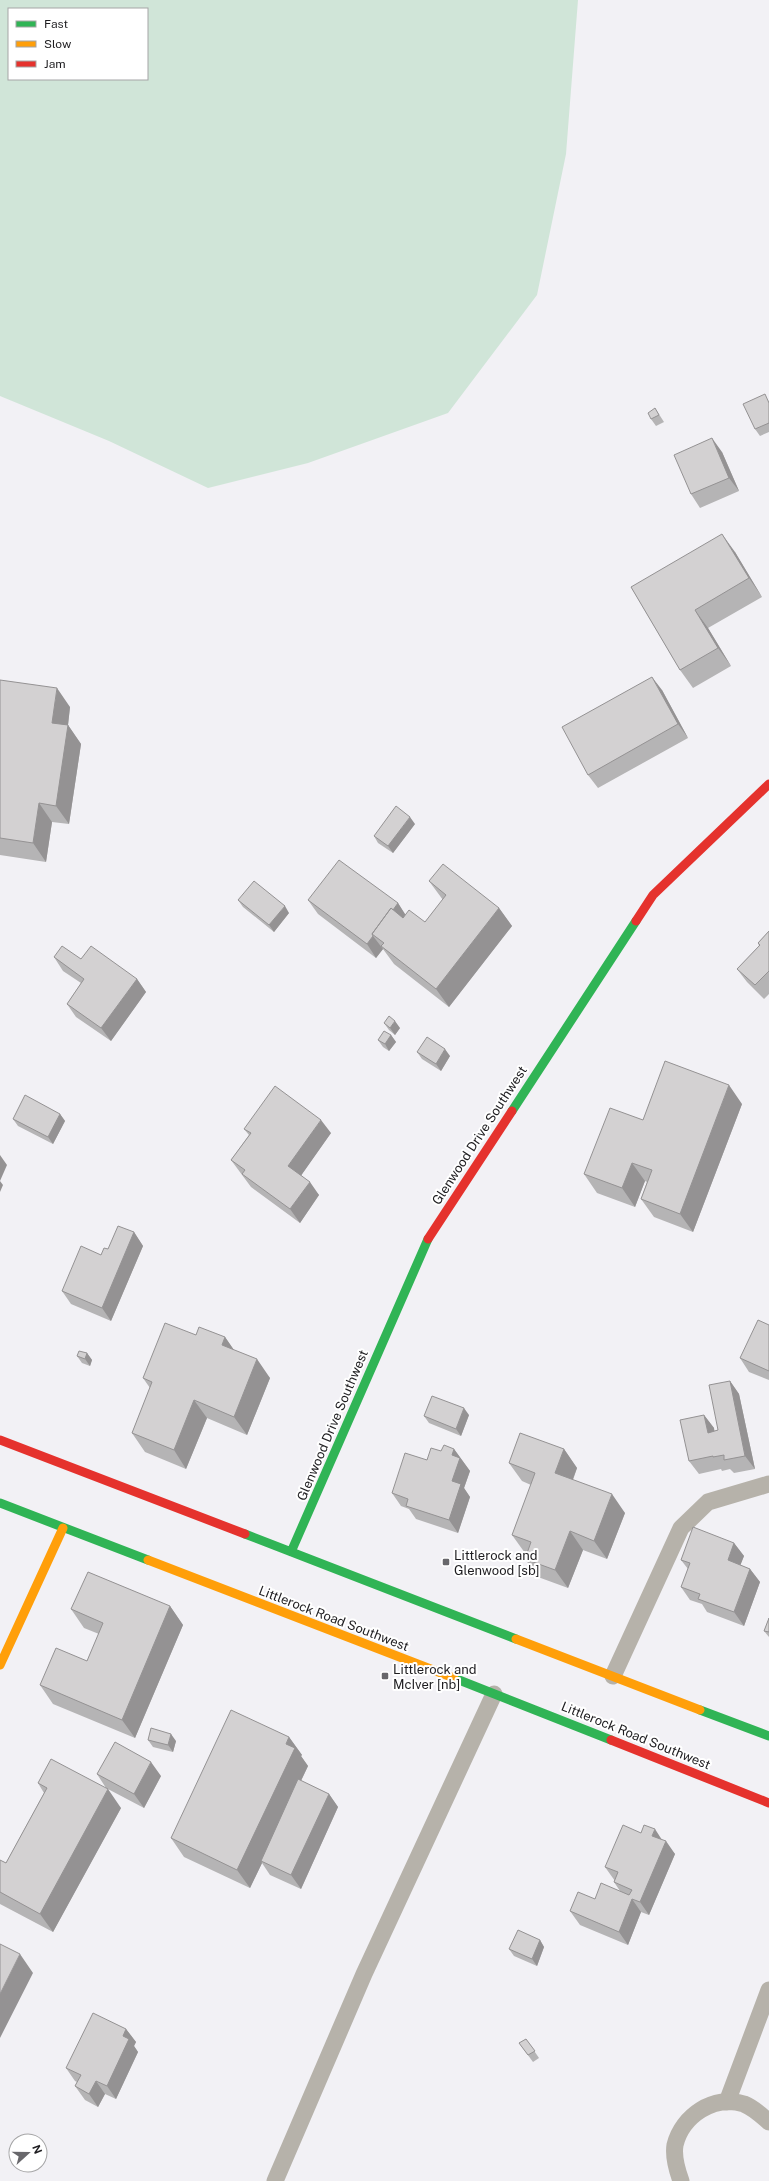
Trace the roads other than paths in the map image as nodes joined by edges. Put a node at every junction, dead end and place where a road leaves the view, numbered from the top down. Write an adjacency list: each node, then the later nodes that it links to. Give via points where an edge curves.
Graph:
1 (769, 784): 6 (main road, Glenwood Drive Southwest, via 653,895 424,1244)
2 (0, 1440): 6 (main road)
3 (769, 1484): 8 (lane, via 708,1502 681,1528)
4 (0, 1503): 5 (main road, Littlerock Road Southwest)
5 (63, 1528): 7 (main road); 9 (main road, Littlerock Road Southwest)
6 (291, 1552): 8 (main road)
7 (0, 1665)
8 (613, 1676): 10 (main road)
9 (494, 1694): 11 (main road, Littlerock Road Southwest); 15 (lane, via 364,1974)
10 (769, 1736)
11 (769, 1803)
12 (769, 1990): 13 (lane)
13 (727, 2102): 14 (lane, via 743,2104 758,2111); 16 (lane, via 708,2105 693,2114 681,2128 675,2146 675,2164)
14 (769, 2122)
15 (275, 2181)
16 (681, 2181)

